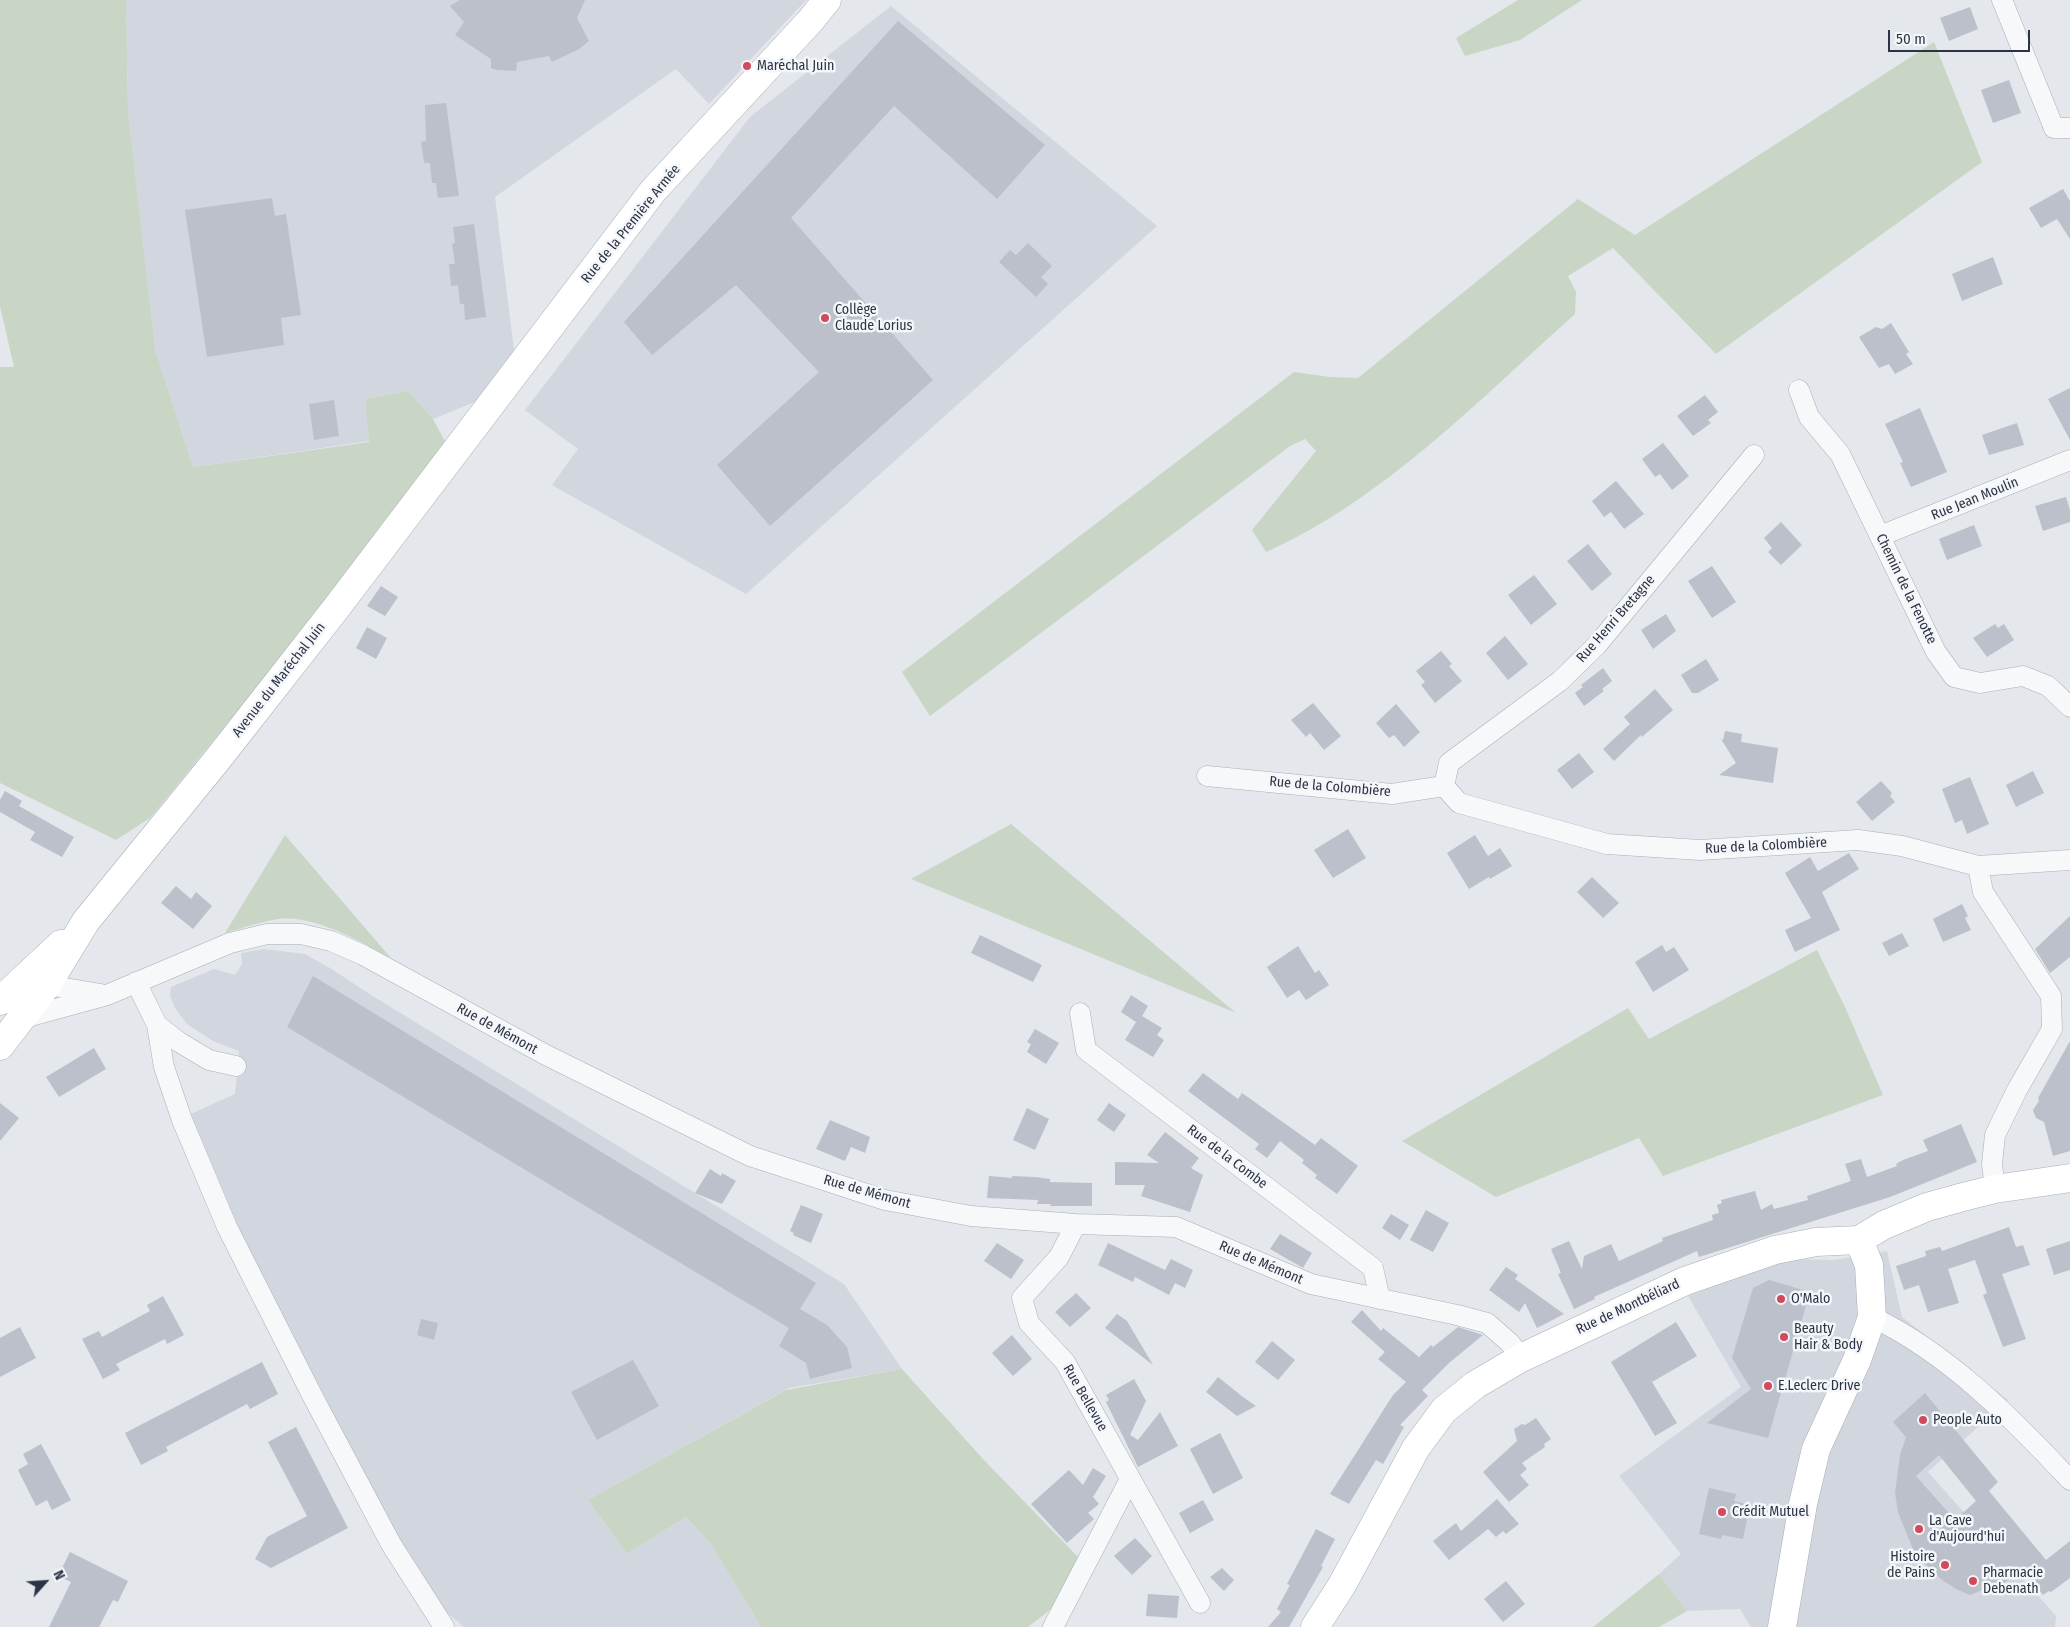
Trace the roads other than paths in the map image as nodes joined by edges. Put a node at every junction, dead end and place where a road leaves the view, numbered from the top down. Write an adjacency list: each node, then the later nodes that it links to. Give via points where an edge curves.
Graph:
1 (827, 0): 5 (street, Rue de la Première Armée, via 653,191)
2 (2002, 0): 3 (street, via 2054,128)
3 (2070, 128)
4 (1799, 390): 8 (street, Chemin de la Fenotte, via 1809,416 1840,454)
5 (468, 435): 15 (street, Avenue du Maréchal Juin, via 218,760)
6 (1754, 455): 11 (street, Rue Henri Bretagne, via 1598,645 1560,681 1449,763)
7 (2070, 460): 8 (street, Rue Jean Moulin)
8 (1880, 536): 9 (street, Chemin de la Fenotte, via 1936,652 1954,677 1980,683 2023,676 2048,686)
9 (2070, 707)
10 (1208, 776): 11 (street, Rue de la Colombière, via 1392,794)
11 (1444, 786): 13 (street, Rue de la Colombière, via 1459,803 1607,844 1700,850 1858,840 1902,846)
12 (2070, 860): 13 (street, Rue de la Colombière)
13 (1978, 866): 24 (street, via 1983,892 2051,996 2052,1029 1995,1135 1992,1164)
14 (136, 982): 16 (street, Rue de Mémont); 20 (street); 25 (street, Rue de Mémont, via 230,943 267,934 301,934 331,941 363,955 546,1055 750,1156 885,1200 971,1216)
15 (34, 983): 16 (street); 17 (street, Avenue du Maréchal Juin); 19 (street, Avenue du Maréchal Juin)
16 (108, 995): 19 (street, Rue de Mémont)
17 (0, 1001)
18 (1080, 1013): 27 (street, Rue de la Combe, via 1086,1050 1373,1268)
19 (23, 1018): 21 (street, Avenue du Maréchal Juin)
20 (157, 1025): 22 (street, via 209,1060); 33 (street, via 164,1067 182,1120 227,1227 391,1544)
21 (0, 1046)
22 (236, 1066)
23 (2070, 1178): 24 (street, Rue de Montbéliard)
24 (1995, 1189): 26 (street, Rue de Montbéliard, via 1927,1207 1884,1225)
25 (1076, 1224): 27 (street, Rue de Mémont, via 1176,1227 1311,1284); 30 (street, Rue Bellevue, via 1059,1257 1022,1298 1029,1323 1065,1362)
26 (1859, 1240): 28 (street, via 1868,1265); 29 (street, Rue de Montbéliard, via 1816,1242 1775,1250 1684,1281)
27 (1380, 1299): 29 (street, Rue de Mémont, via 1457,1314 1487,1324 1510,1342)
28 (1872, 1317): 31 (street, via 1901,1331 1954,1370 2029,1436); 36 (street, via 1857,1360 1816,1449)
29 (1521, 1358): 35 (street, Rue de Montbéliard, via 1475,1384 1444,1410 1416,1448 1342,1585)
30 (1130, 1479): 32 (street, Rue Bellevue); 34 (street)
31 (2070, 1480)
32 (1200, 1603)
33 (444, 1627)
34 (1053, 1627)
35 (1315, 1627)
36 (1782, 1627)

